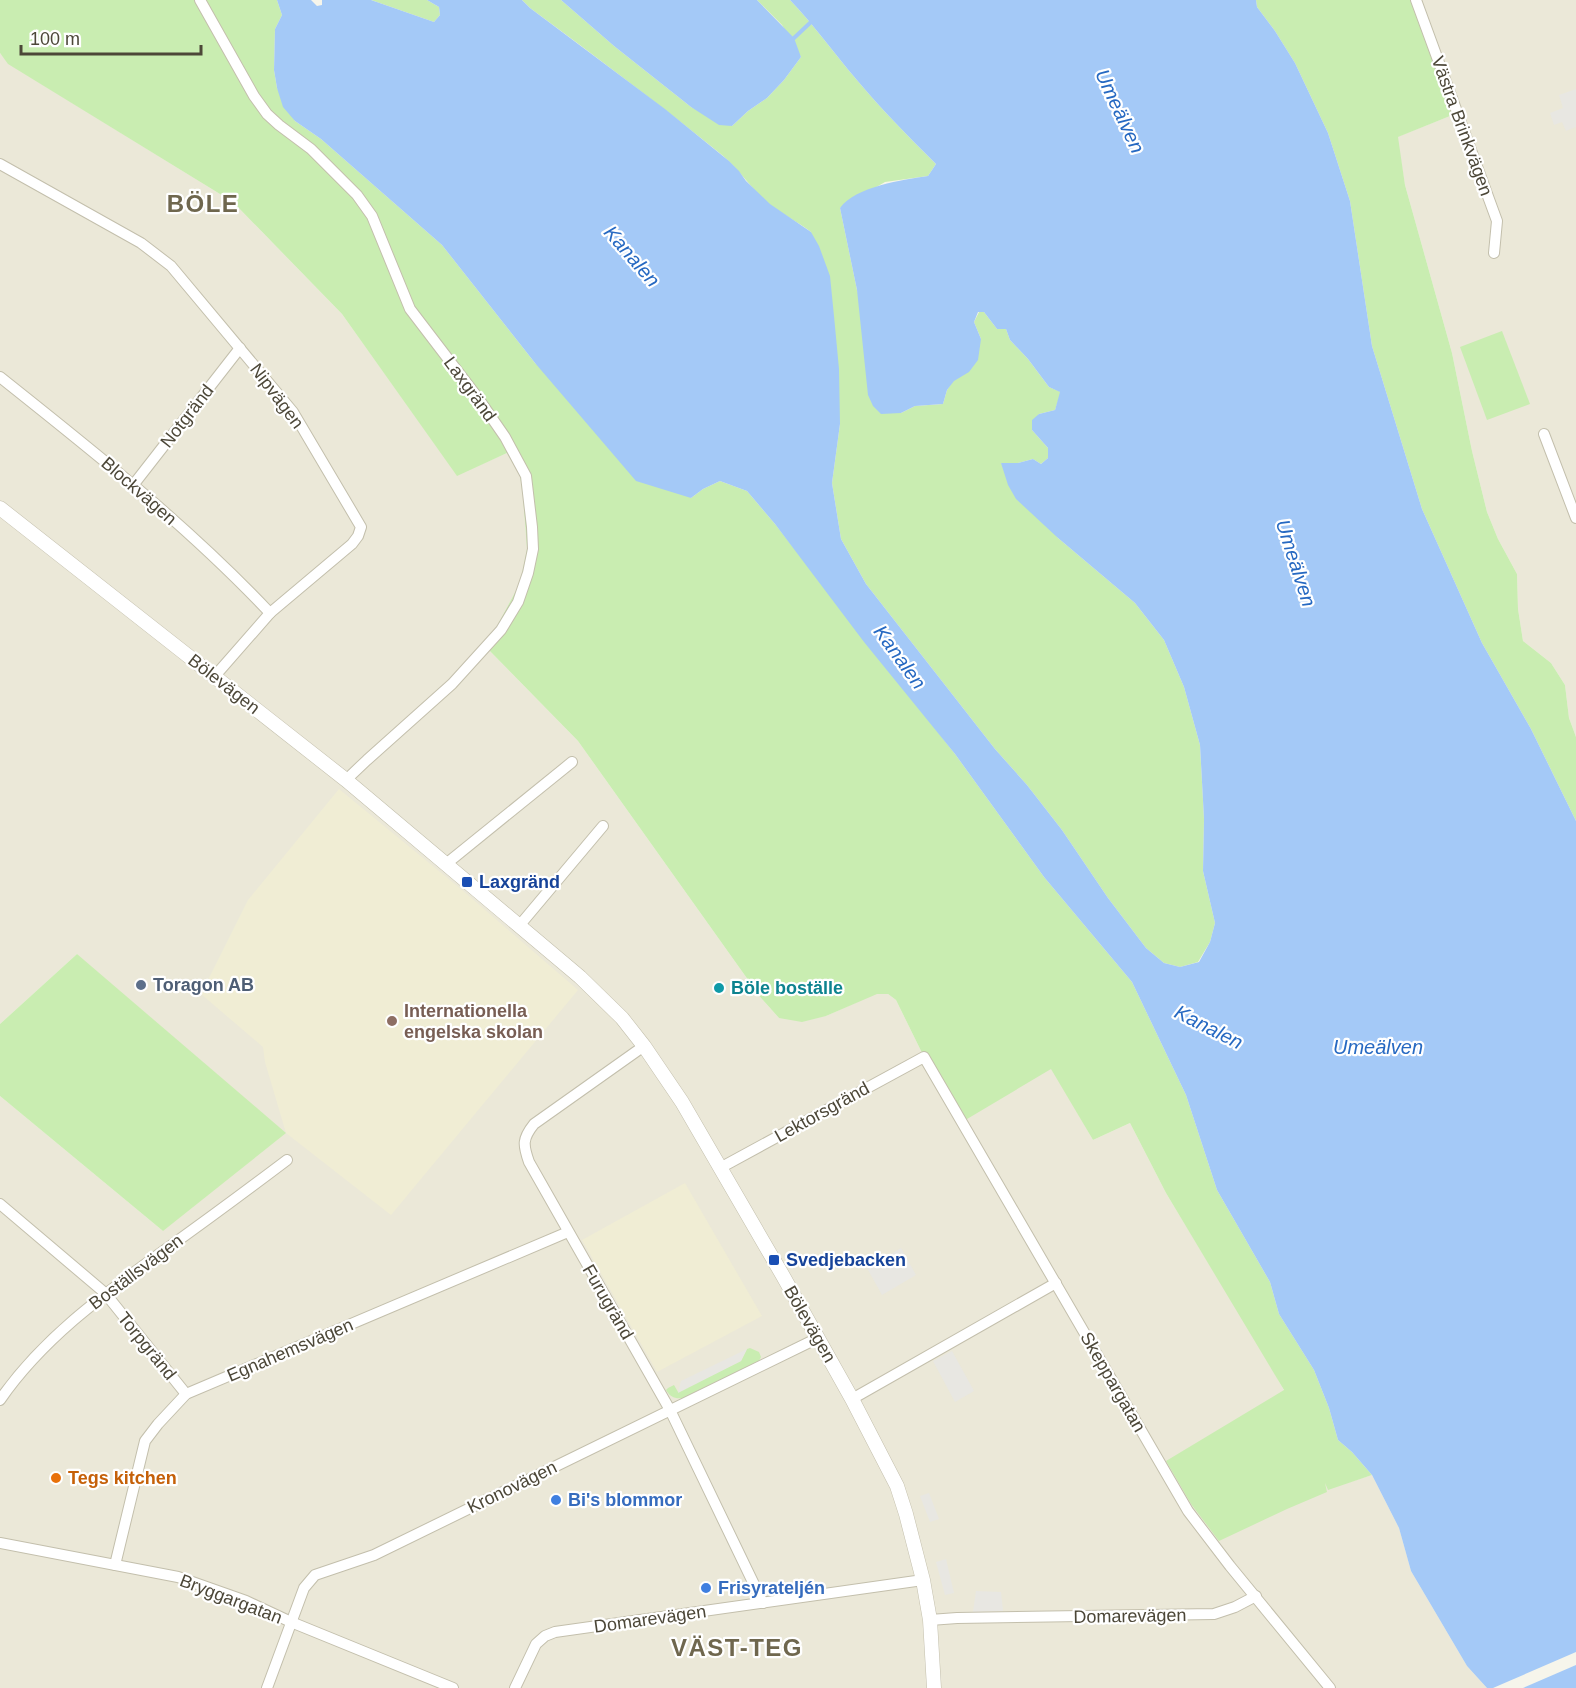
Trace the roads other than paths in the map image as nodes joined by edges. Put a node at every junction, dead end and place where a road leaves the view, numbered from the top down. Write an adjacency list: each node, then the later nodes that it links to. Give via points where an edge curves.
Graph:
1 (200, 0): 14 (street, Laxgränd, via 267,114 311,149 357,195 372,216 410,309 478,398 526,476 533,549 518,602 501,630 452,684)
2 (1416, 0): 4 (street, Västra Brinkvägen, via 1497,221)
3 (0, 164): 5 (street, Nipvägen, via 156,254 171,266)
4 (1494, 254)
5 (240, 348): 8 (street, Notgränd); 11 (street, Nipvägen, via 293,411 361,527 352,544)
6 (0, 377): 8 (street, Blockvägen)
7 (1544, 434): 10 (street)
8 (134, 484): 11 (street, Blockvägen)
9 (0, 508): 12 (street, Bölevägen)
10 (1576, 518)
11 (270, 613): 12 (street, Nipvägen)
12 (214, 677): 14 (street, Bölevägen)
13 (572, 762): 16 (street)
14 (346, 780): 16 (street, Bölevägen)
15 (603, 826): 17 (street)
16 (446, 864): 17 (street, Bölevägen)
17 (519, 926): 18 (street, Bölevägen, via 580,977)
18 (644, 1046): 21 (street, Bölevägen); 23 (street, Furugränd, via 534,1124 526,1134 524,1146 529,1162)
19 (924, 1057): 21 (street, Lektorsgränd); 24 (street, Skeppargatan)
20 (288, 1160): 25 (street, Boställsvägen)
21 (720, 1168): 26 (street, Bölevägen)
22 (0, 1204): 25 (street, Torpgränd)
23 (568, 1232): 27 (street, Egnahemsvägen); 30 (street, Furugränd)
24 (1056, 1283): 28 (street); 34 (street, Skeppargatan, via 1188,1510)
25 (105, 1293): 27 (street, Torpgränd); 29 (street, Boställsvägen, via 22,1370)
26 (818, 1338): 28 (street, Bölevägen); 30 (street, Kronovägen)
27 (186, 1394): 32 (street, Egnahemsvägen, via 145,1441)
28 (852, 1399): 33 (street, Bölevägen, via 897,1486)
29 (0, 1400)
30 (670, 1410): 35 (street, Furugränd); 37 (street, Kronovägen, via 374,1555 315,1575 304,1588)
31 (0, 1543): 32 (street, Bryggargatan)
32 (115, 1564): 37 (street, Bryggargatan, via 206,1586)
33 (923, 1580): 35 (street, Domarevägen); 36 (street, Bölevägen)
34 (1256, 1596): 36 (street, Domarevägen, via 1214,1614); 42 (street, Skeppargatan)
35 (763, 1603): 40 (street, Domarevägen, via 555,1632 536,1644)
36 (930, 1620): 41 (street, Bölevägen)
37 (291, 1622): 38 (street, Kronovägen); 39 (street, Bryggargatan)
38 (267, 1688)
39 (453, 1688)
40 (515, 1688)
41 (934, 1688)
42 (1330, 1688)

